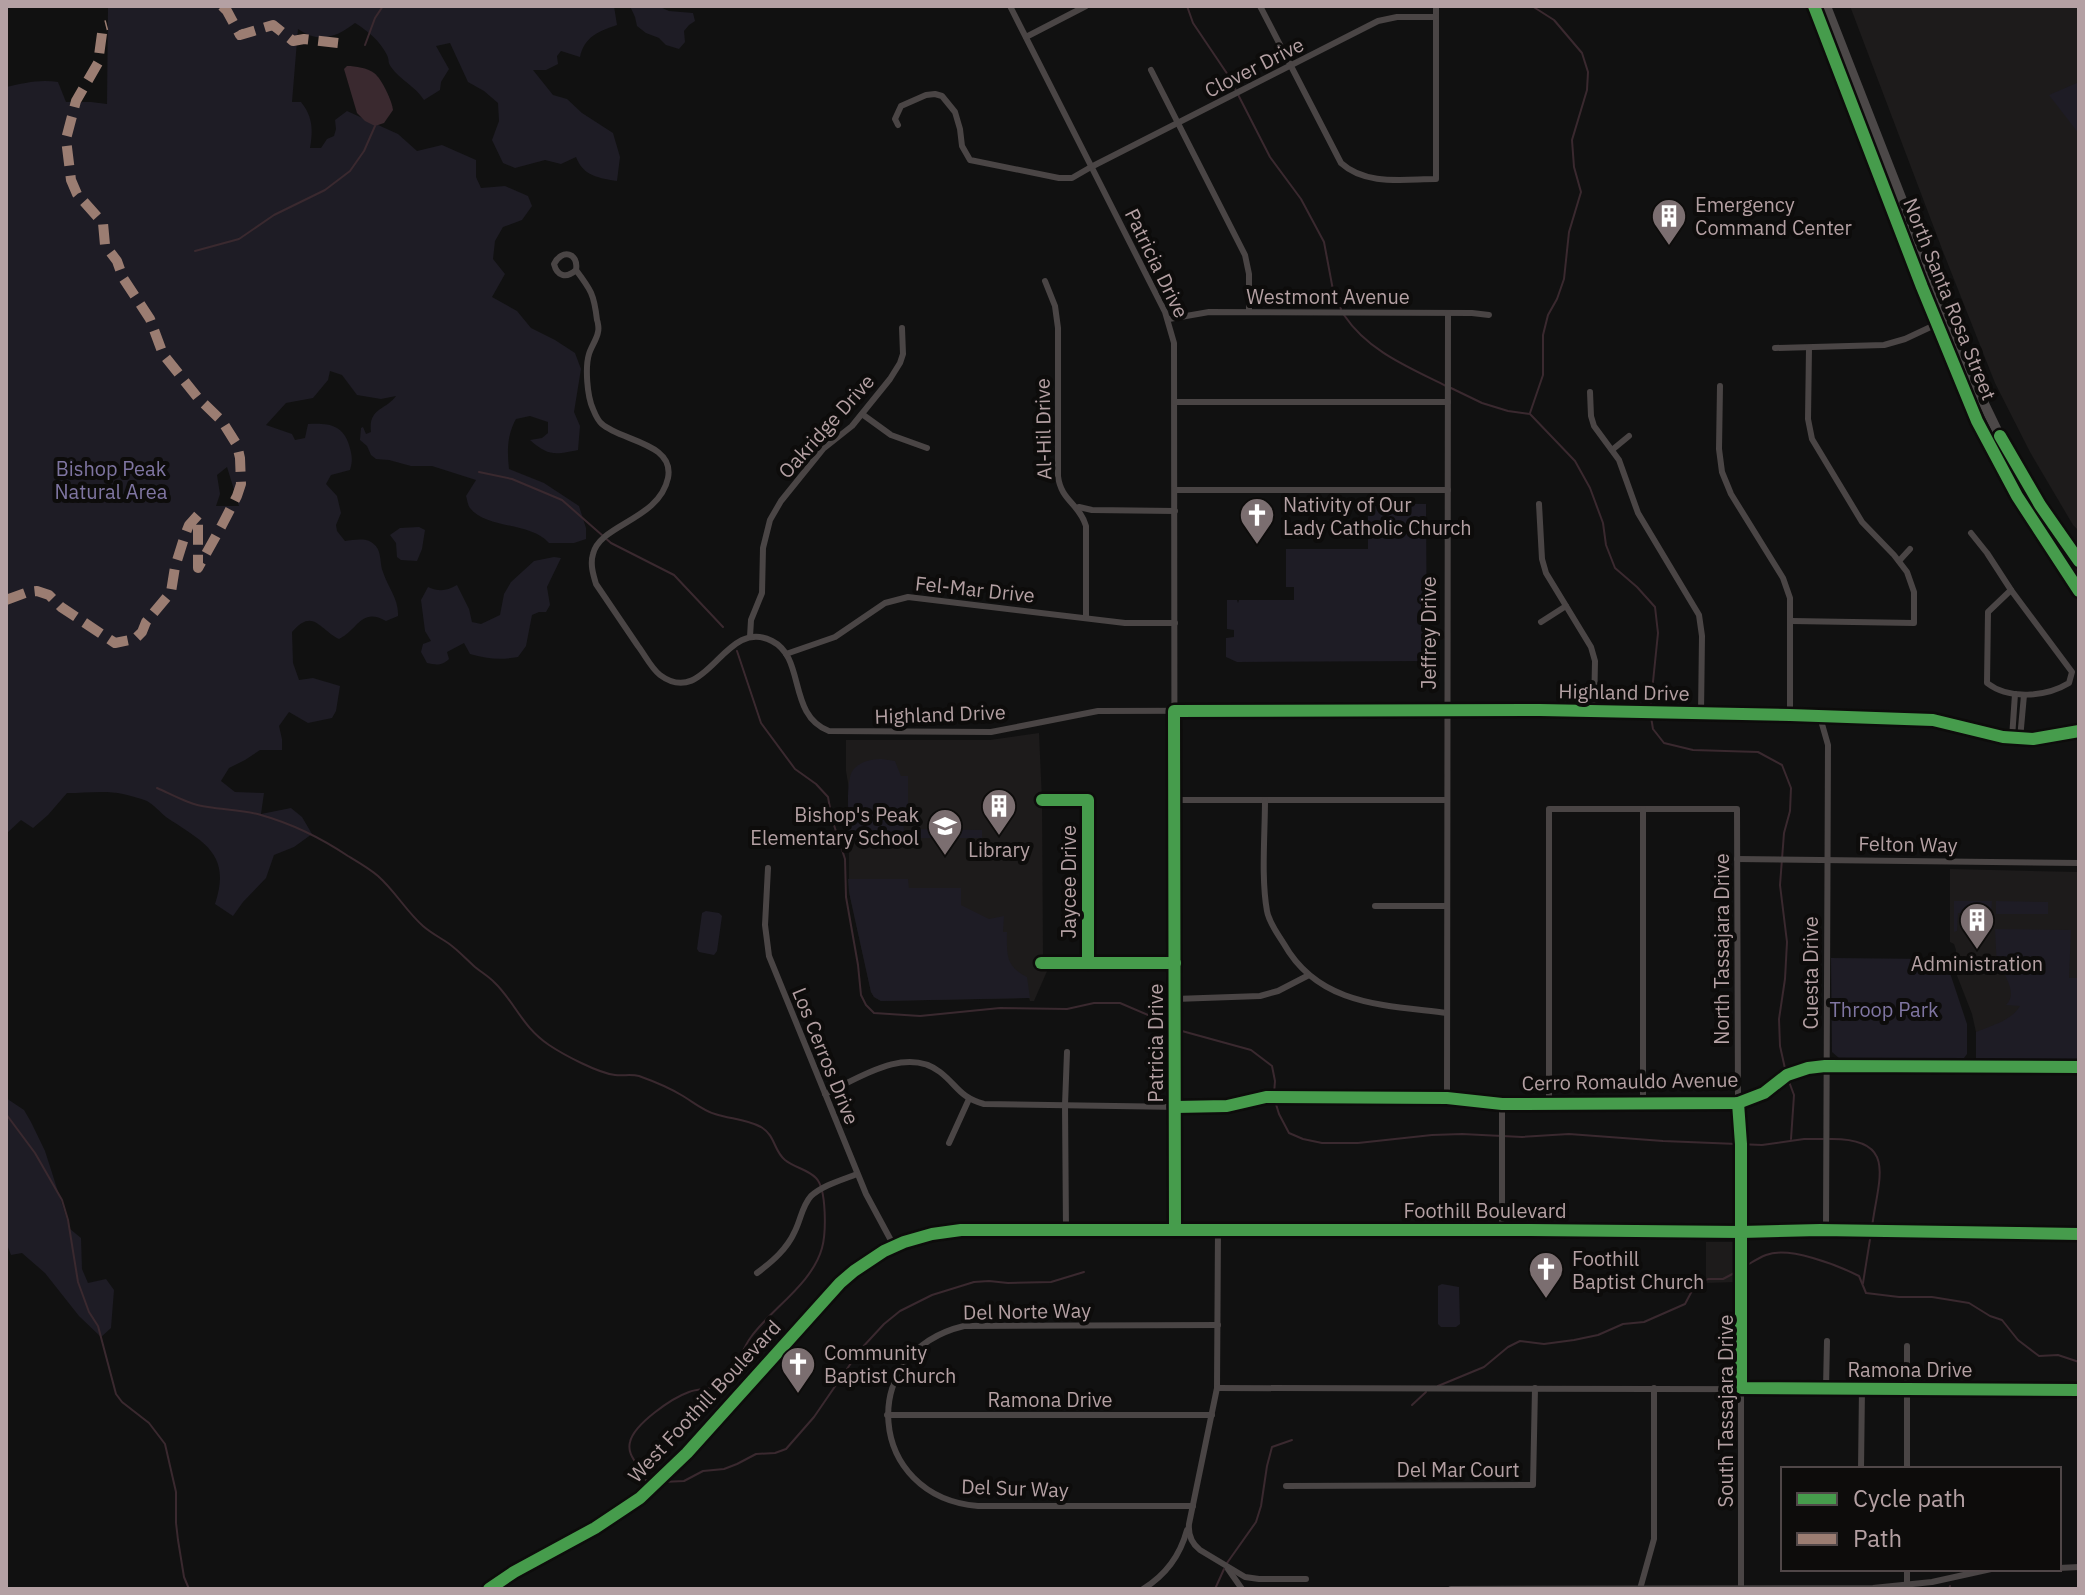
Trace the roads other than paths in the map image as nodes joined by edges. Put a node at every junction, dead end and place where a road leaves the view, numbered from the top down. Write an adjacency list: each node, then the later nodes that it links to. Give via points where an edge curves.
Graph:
1 (1010, 6): 8 (street, Patricia Drive)
2 (1086, 6): 8 (street)
3 (1260, 6): 9 (street)
4 (1436, 6): 7 (street)
5 (1814, 6): 20 (highway, North Santa Rosa Street)
6 (1826, 6): 20 (highway, North Santa Rosa Street)
7 (1436, 17): 9 (street, Clover Drive, via 1378,21); 9 (street, via 1436,179 1365,178 1348,170)
8 (1026, 37): 13 (street, Patricia Drive)
9 (1291, 66): 11 (street, Clover Drive)
10 (1151, 70): 11 (street)
11 (1178, 123): 13 (street, Clover Drive); 16 (street, via 1245,255)
12 (898, 125): 13 (street, Clover Drive, via 901,106 935,94 955,112 970,160 1059,178 1072,178)
13 (1091, 167): 19 (street, Patricia Drive)
14 (576, 270): 48 (street, via 593,293 599,331 588,356 592,407 604,426 655,450 669,470 656,503 595,548 596,584 652,667 672,681 701,676 737,641)
15 (1045, 281): 34 (street, Al-Hil Drive, via 1058,328 1059,486)
16 (1249, 312): 17 (street, Westmont Avenue); 19 (street, Westmont Avenue)
17 (1448, 313): 18 (street, Westmont Avenue); 27 (street, Jeffrey Drive)
18 (1489, 315)
19 (1169, 319): 26 (street, Patricia Drive)
20 (1943, 322): 23 (street, via 1884,345); 40 (highway, North Santa Rosa Street, via 2002,441); 42 (highway, North Santa Rosa Street, via 1977,421)
21 (902, 328): 28 (street, Oakridge Drive, via 900,363)
22 (1775, 348): 23 (street)
23 (1809, 348): 39 (street, via 1808,419 1814,445 1862,522)
24 (1720, 386): 45 (street, via 1722,472 1786,584)
25 (1590, 392): 31 (street, via 1592,421)
26 (1175, 402): 27 (street); 32 (street, Patricia Drive)
27 (1448, 402): 33 (street, Jeffrey Drive)
28 (862, 414): 30 (street, via 891,435); 48 (street, Oakridge Drive, via 823,449 770,520 762,550 762,593)
29 (1629, 436): 31 (street)
30 (927, 448)
31 (1612, 450): 55 (street, via 1638,513 1699,615)
32 (1175, 490): 33 (street); 36 (street, Patricia Drive)
33 (1448, 490): 53 (street, Jeffrey Drive)
34 (1072, 504): 36 (street, via 1092,510); 44 (street, Al-Hil Drive, via 1086,526)
35 (1539, 504): 43 (street, via 1543,564)
36 (1175, 511): 47 (street, Patricia Drive)
37 (1971, 533): 41 (street)
38 (1910, 549): 39 (street)
39 (1899, 561): 45 (street, via 1914,592 1914,623)
40 (2079, 561)
41 (2011, 590): 50 (street, via 1988,612 1987,683); 51 (street, via 2072,672 2069,683 2055,692)
42 (2079, 591)
43 (1566, 606): 46 (street); 54 (street, via 1594,656)
44 (1086, 618): 47 (street, Fel-Mar Drive); 49 (street, Fel-Mar Drive, via 900,598 835,637)
45 (1792, 621): 56 (street)
46 (1541, 622)
47 (1175, 623): 52 (street, Patricia Drive)
48 (750, 637): 49 (street, via 771,640)
49 (786, 654): 52 (street, Highland Drive, via 808,716 829,731 991,732 1098,711)
50 (2015, 694): 51 (street); 59 (street)
51 (2024, 695): 60 (street)
52 (1174, 711): 53 (street, Highland Drive); 62 (street, Patricia Drive)
53 (1447, 711): 54 (street, Highland Drive); 64 (street, Jeffrey Drive)
54 (1594, 711): 55 (street, Highland Drive)
55 (1701, 713): 56 (street, Highland Drive)
56 (1790, 715): 57 (street, Highland Drive)
57 (1820, 717): 59 (street, Highland Drive, via 1933,720); 67 (street, Cuesta Drive, via 1828,745)
58 (2079, 730): 60 (street, Highland Drive)
59 (2012, 738): 60 (street, Highland Drive)
60 (2020, 739)
61 (1042, 800): 73 (street, Jaycee Drive, via 1088,800)
62 (1175, 800): 63 (street); 74 (street, Patricia Drive)
63 (1265, 800): 64 (street); 75 (street, via 1268,916)
64 (1447, 800): 71 (street, Jeffrey Drive)
65 (1643, 809): 66 (street, North Tassajara Drive, via 1737,809); 86 (street, via 1549,809); 87 (street)
66 (1737, 859): 67 (street, Felton Way); 84 (street, North Tassajara Drive)
67 (1827, 859): 68 (street, Felton Way); 79 (street, Cuesta Drive)
68 (2079, 863)
69 (768, 868): 81 (street, Los Cerros Drive, via 769,956)
70 (1375, 906): 71 (street)
71 (1447, 906): 77 (street, Jeffrey Drive)
72 (1041, 963): 73 (street)
73 (1088, 963): 74 (street)
74 (1175, 963): 76 (street, Patricia Drive)
75 (1309, 975): 76 (street, via 1260,996); 77 (street, via 1347,998)
76 (1175, 999): 89 (street, Patricia Drive)
77 (1447, 1013): 82 (street, Jeffrey Drive)
78 (1067, 1052): 88 (street)
79 (1825, 1066): 80 (street, Cerro Romauldo Avenue); 84 (street, Cerro Romauldo Avenue, via 1787,1075 1764,1093); 96 (street, Cuesta Drive)
80 (2079, 1067)
81 (825, 1094): 83 (street, via 907,1061 935,1068); 91 (street, Los Cerros Drive)
82 (1447, 1098): 85 (street, Cerro Romauldo Avenue); 89 (street, Cerro Romauldo Avenue, via 1266,1097 1227,1106)
83 (969, 1099): 88 (street, Cerro Romauldo Avenue, via 994,1105); 90 (street)
84 (1738, 1103): 87 (street, Cerro Romauldo Avenue); 97 (street, North Tassajara Drive)
85 (1502, 1104): 86 (street, Cerro Romauldo Avenue); 95 (street)
86 (1549, 1104): 87 (street, Cerro Romauldo Avenue)
87 (1643, 1104)
88 (1065, 1105): 89 (street, Cerro Romauldo Avenue); 92 (street)
89 (1175, 1107): 93 (street, Patricia Drive)
90 (949, 1143)
91 (857, 1174): 99 (street, Los Cerros Drive); 100 (street, via 812,1195 789,1243)
92 (1066, 1230): 93 (street, Foothill Boulevard); 99 (street, Foothill Boulevard, via 946,1231)
93 (1175, 1230): 94 (street, Foothill Boulevard)
94 (1218, 1230): 95 (street, Foothill Boulevard); 101 (street)
95 (1502, 1230): 97 (street, Foothill Boulevard)
96 (1826, 1230): 97 (street, Foothill Boulevard); 98 (street, Foothill Boulevard)
97 (1741, 1232): 107 (street, South Tassajara Drive)
98 (2079, 1234)
99 (894, 1246): 126 (street, West Foothill Boulevard, via 840,1283 697,1443 640,1498)
100 (757, 1273)
101 (1218, 1325): 104 (street); 112 (street, Del Norte Way, via 950,1329 925,1342 905,1362 892,1387)
102 (1827, 1341): 108 (street)
103 (1907, 1346): 110 (street)
104 (1217, 1388): 105 (street, Ramona Drive); 113 (street)
105 (1535, 1388): 106 (street, Ramona Drive); 116 (street, Del Mar Court, via 1533,1485)
106 (1654, 1388): 107 (street, Ramona Drive); 125 (street, via 1654,1539)
107 (1741, 1388): 108 (street, Ramona Drive); 130 (street, South Tassajara Drive)
108 (1826, 1388): 109 (street, Ramona Drive)
109 (1862, 1388): 110 (street, Ramona Drive); 114 (street)
110 (1907, 1388): 111 (street, Ramona Drive); 115 (street)
111 (2079, 1390)
112 (887, 1415): 113 (street, Ramona Drive); 117 (street, Del Sur Way, via 892,1443 905,1468 925,1488 950,1501 978,1506)
113 (1212, 1415): 117 (street)
114 (1861, 1467)
115 (1907, 1467)
116 (1286, 1486)
117 (1193, 1506): 118 (street)
118 (1189, 1524): 119 (street, via 1195,1546); 127 (street, via 1168,1568)
119 (1226, 1566): 122 (street, via 1254,1579); 128 (street)
120 (1907, 1571): 123 (street)
121 (1981, 1571): 123 (street)
122 (1306, 1579)
123 (1907, 1586): 130 (street)
124 (1535, 1588): 125 (street); 129 (street)
125 (1640, 1588): 130 (street)
126 (489, 1589)
127 (1143, 1589)
128 (1242, 1589)
129 (1451, 1589)
130 (1741, 1589)

